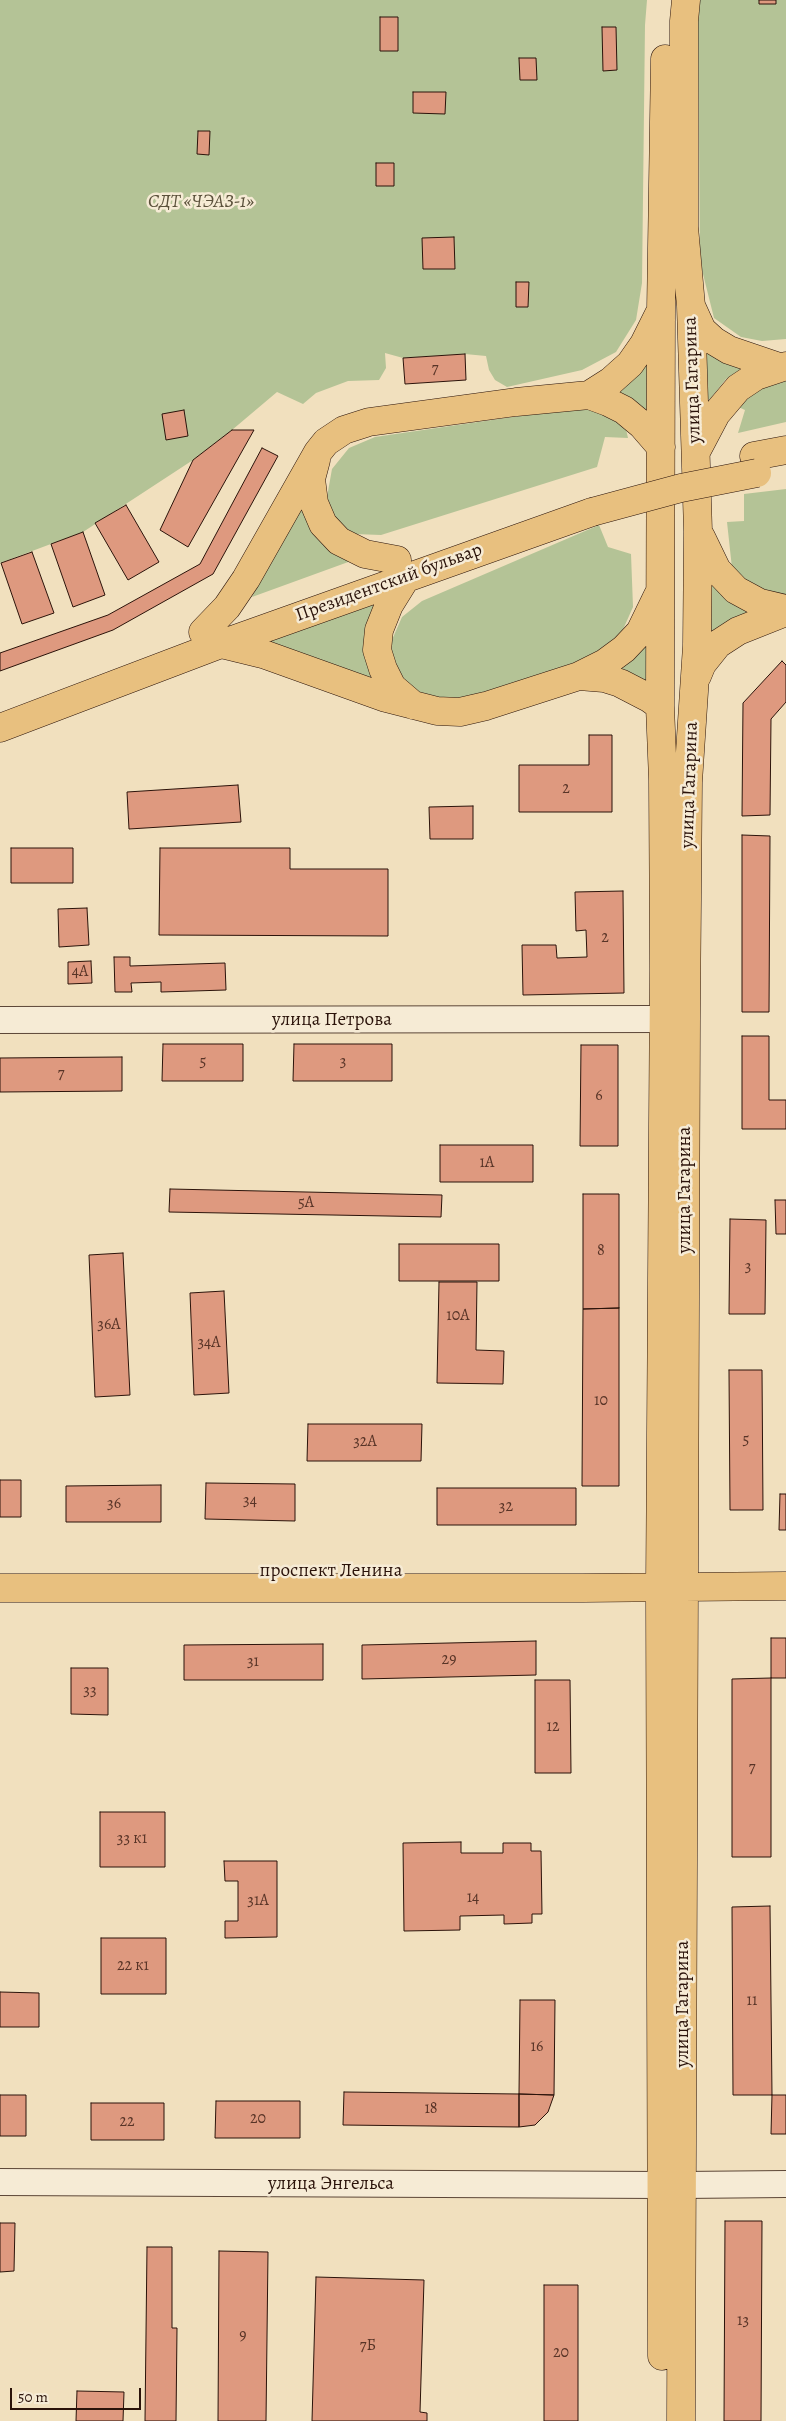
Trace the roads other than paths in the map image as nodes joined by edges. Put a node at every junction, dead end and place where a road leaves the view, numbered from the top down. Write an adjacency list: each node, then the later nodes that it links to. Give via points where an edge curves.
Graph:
1 (667, 0): 4 (main road, улица Гагарина)
2 (686, 0): 3 (main road, улица Гагарина, via 684,227)
3 (691, 306): 5 (main road, via 702,330 714,341 729,350); 10 (main road, улица Гагарина)
4 (661, 310): 6 (main road, via 630,364); 7 (main road, улица Гагарина)
5 (782, 367): 10 (main road, via 756,376 738,388 716,414)
6 (589, 395): 7 (main road, via 624,410); 9 (main road, via 369,422 344,430)
7 (661, 447): 15 (main road, улица Гагарина)
8 (786, 450): 11 (main road, Президентский бульвар)
9 (318, 452): 14 (main road, via 311,479 314,503 322,524 340,541); 17 (main road, via 246,579 227,606)
10 (696, 452): 13 (main road, улица Гагарина)
11 (756, 464): 12 (main road, Президентский бульвар); 14 (main road, Президентский бульвар, via 681,471)
12 (786, 469)
13 (698, 531): 16 (main road, via 717,570 731,586 760,603); 19 (main road, улица Гагарина)
14 (402, 568): 17 (main road, Президентский бульвар); 20 (main road, via 379,630 377,650 392,687)
15 (662, 581): 18 (main road, via 640,632 605,663); 21 (main road, улица Гагарина)
16 (786, 611): 19 (main road, via 738,631 718,644 702,664)
17 (212, 638): 20 (main road); 22 (main road, Президентский бульвар); 23 (main road, Президентский бульвар)
18 (579, 676): 20 (main road, via 460,712); 21 (main road, via 620,683)
19 (695, 680): 24 (main road, улица Гагарина)
20 (413, 705)
21 (660, 706): 24 (main road, улица Гагарина)
22 (0, 709)
23 (0, 728)
24 (675, 1019): 25 (street, улица Петрова); 28 (main road, улица Гагарина)
25 (0, 1020)
26 (786, 1569): 28 (main road, проспект Ленина)
27 (0, 1571): 28 (main road, проспект Ленина)
28 (673, 1579): 29 (main road, проспект Ленина); 30 (main road, проспект Ленина); 33 (main road, улица Гагарина)
29 (786, 1586)
30 (0, 1588)
31 (0, 2182): 33 (street, улица Энгельса)
32 (786, 2184): 33 (street, улица Энгельса)
33 (672, 2185): 34 (main road, улица Гагарина); 35 (main road, улица Гагарина)
34 (662, 2421)
35 (681, 2421)

